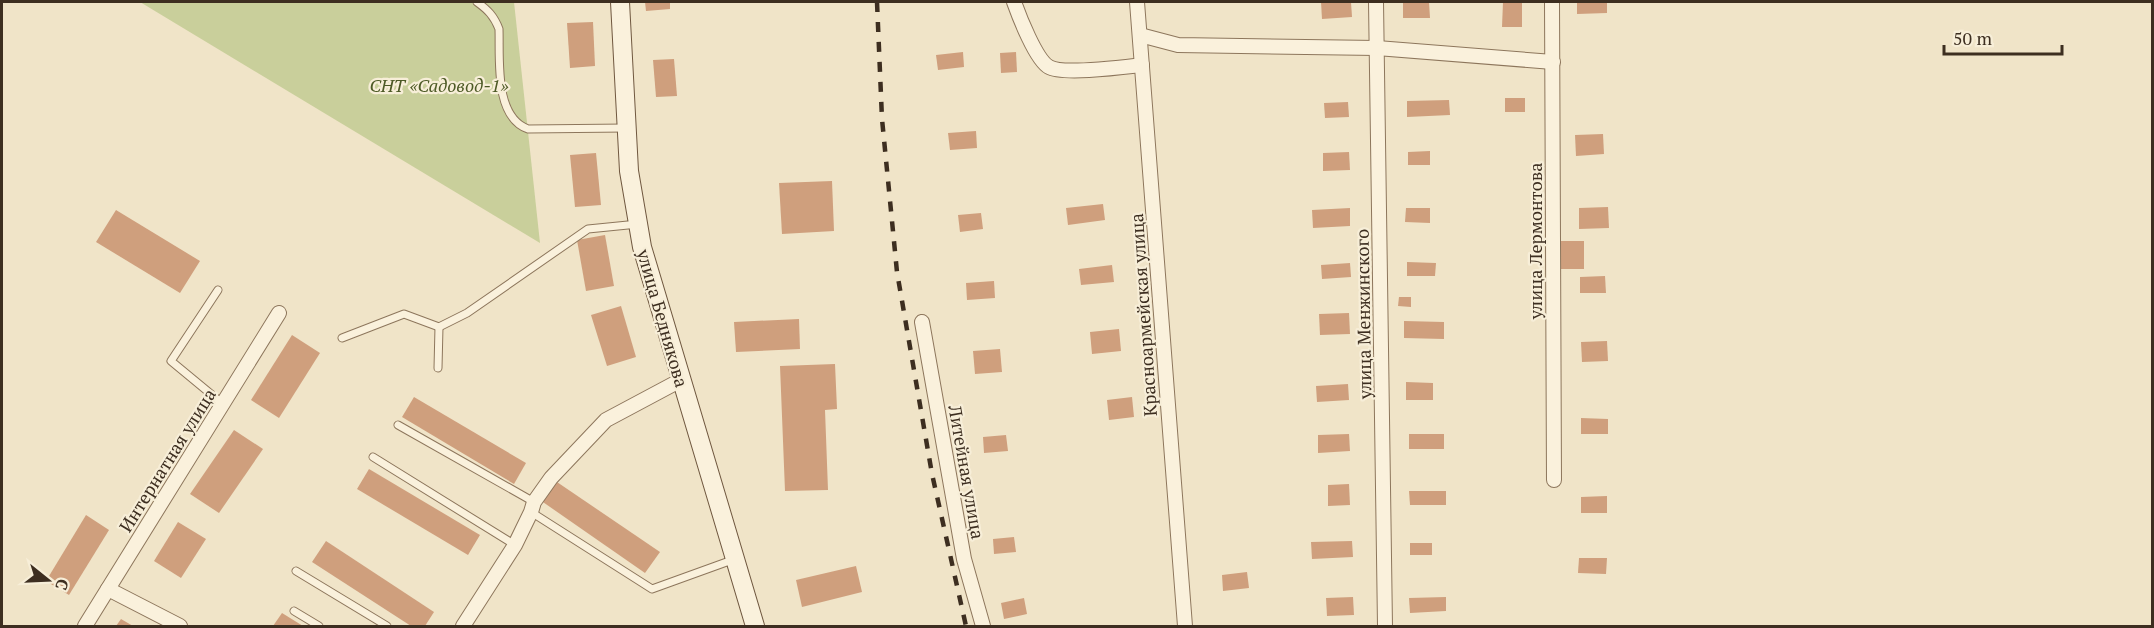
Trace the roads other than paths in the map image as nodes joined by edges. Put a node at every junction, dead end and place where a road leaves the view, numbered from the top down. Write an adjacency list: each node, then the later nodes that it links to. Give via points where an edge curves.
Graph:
1 (477, 2): 11 (lane, via 495,19 501,93 519,126)
2 (620, 2): 11 (street, улица Беднякова)
3 (1014, 2): 10 (street, via 1048,67 1061,71)
4 (1137, 2): 7 (street, Красноармейская улица)
5 (1376, 2): 8 (street, улица Менжинского)
6 (1552, 2): 9 (street, улица Лермонтова)
7 (1140, 35): 8 (street, via 1178,45); 10 (street, Красноармейская улица)
8 (1377, 48): 9 (street); 38 (street, улица Менжинского)
9 (1552, 62): 23 (street, улица Лермонтова)
10 (1142, 65): 37 (street, Красноармейская улица)
11 (626, 128): 12 (street, улица Беднякова)
12 (638, 224): 16 (lane, via 588,229 467,313); 19 (street, улица Беднякова)
13 (218, 290): 20 (lane, via 171,361)
14 (279, 313): 20 (street, Интернатная улица)
15 (922, 322): 36 (street, Литейная улица, via 964,559)
16 (439, 327): 17 (lane, via 404,314); 18 (lane)
17 (342, 338)
18 (438, 368)
19 (681, 380): 24 (street, via 606,420 551,478); 26 (street, улица Беднякова)
20 (223, 404): 28 (street, Интернатная улица)
21 (398, 425): 24 (lane)
22 (373, 458): 25 (lane)
23 (1554, 480)
24 (533, 507): 25 (street); 26 (lane, via 652,589)
25 (515, 545): 34 (street)
26 (735, 559): 35 (street, улица Беднякова)
27 (296, 571): 33 (lane)
28 (108, 589): 30 (street, Интернатная улица); 31 (street)
29 (294, 611): 32 (lane)
30 (85, 627)
31 (180, 627)
32 (319, 627)
33 (387, 627)
34 (463, 627)
35 (755, 627)
36 (983, 627)
37 (1185, 627)
38 (1385, 627)

